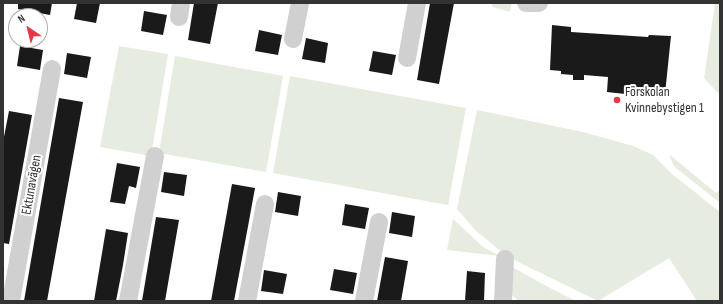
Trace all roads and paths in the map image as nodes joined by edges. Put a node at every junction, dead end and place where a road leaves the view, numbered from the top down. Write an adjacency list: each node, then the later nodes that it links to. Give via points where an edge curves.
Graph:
1 (300, 3): 5 (street)
2 (417, 3): 6 (street)
3 (526, 3): 4 (street)
4 (539, 3)
5 (293, 39)
6 (407, 58)
7 (52, 69): 12 (street, Ektunavägen)
8 (154, 156): 13 (street)
9 (265, 204): 14 (street)
10 (379, 222): 15 (street)
11 (505, 259): 16 (street)
12 (11, 301)
13 (128, 301)
14 (247, 301)
15 (364, 301)
16 (503, 301)

